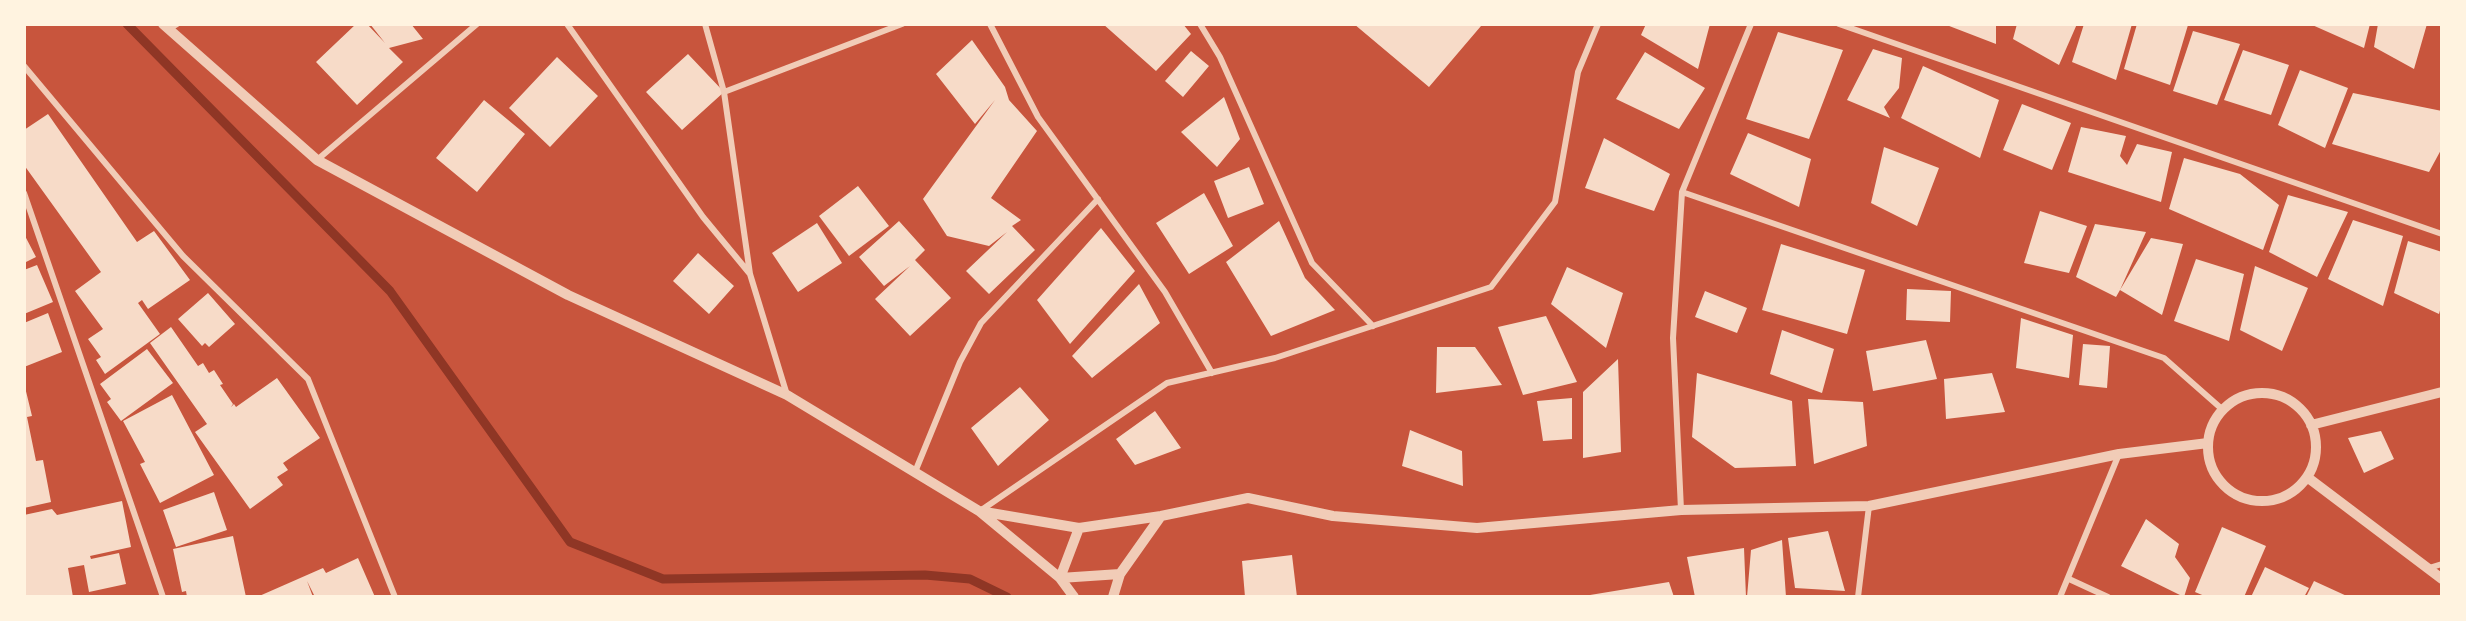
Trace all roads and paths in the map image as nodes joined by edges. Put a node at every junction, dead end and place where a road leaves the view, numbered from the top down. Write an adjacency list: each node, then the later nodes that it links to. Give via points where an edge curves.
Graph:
1 (477, 24): 13 (street)
2 (567, 24): 18 (street, via 704,218)
3 (705, 24): 12 (street)
4 (902, 24): 12 (street)
5 (990, 24): 16 (street, via 1038,117)
6 (1200, 24): 19 (street, via 1220,57 1312,263)
7 (1598, 24): 19 (street, via 1578,72 1555,202 1491,287)
8 (1751, 24): 14 (street)
9 (1839, 24): 17 (street)
10 (170, 26): 13 (street)
11 (24, 66): 41 (street, via 183,256 308,379)
12 (724, 92): 18 (street)
13 (317, 160): 22 (street, via 568,295)
14 (1682, 192): 23 (street, via 2164,358); 30 (street, via 1673,338)
15 (24, 194): 40 (street)
16 (1098, 199): 20 (street, via 1165,292); 27 (street, via 981,323 960,362)
17 (2442, 234)
18 (750, 274): 22 (street)
19 (1373, 326): 20 (street, via 1275,358)
20 (1212, 373): 31 (street, via 1167,383)
21 (2442, 392): 24 (street)
22 (787, 395): 27 (street)
23 (2223, 410): 24 (street, via 2242,396 2276,394 2291,401); 25 (street, via 2214,421)
24 (2311, 425): 28 (street, via 2316,444)
25 (2208, 443): 26 (street); 28 (street, via 2215,475 2244,498 2280,498)
26 (2118, 454): 29 (street); 38 (street)
27 (915, 472): 31 (street)
28 (2307, 477): 35 (street)
29 (1869, 506): 30 (street); 44 (street)
30 (1681, 510): 32 (street, via 1478,528 1333,516 1248,498)
31 (979, 511): 33 (street); 37 (street)
32 (1161, 516): 33 (street); 36 (street)
33 (1079, 528): 37 (street)
34 (2442, 564): 35 (street)
35 (2429, 568): 39 (street)
36 (1120, 574): 37 (street); 43 (street)
37 (1060, 578): 42 (street)
38 (2069, 579): 45 (street); 46 (street)
39 (2442, 579)
40 (163, 597)
41 (395, 597)
42 (1074, 597)
43 (1113, 597)
44 (1858, 597)
45 (2060, 597)
46 (2108, 597)

